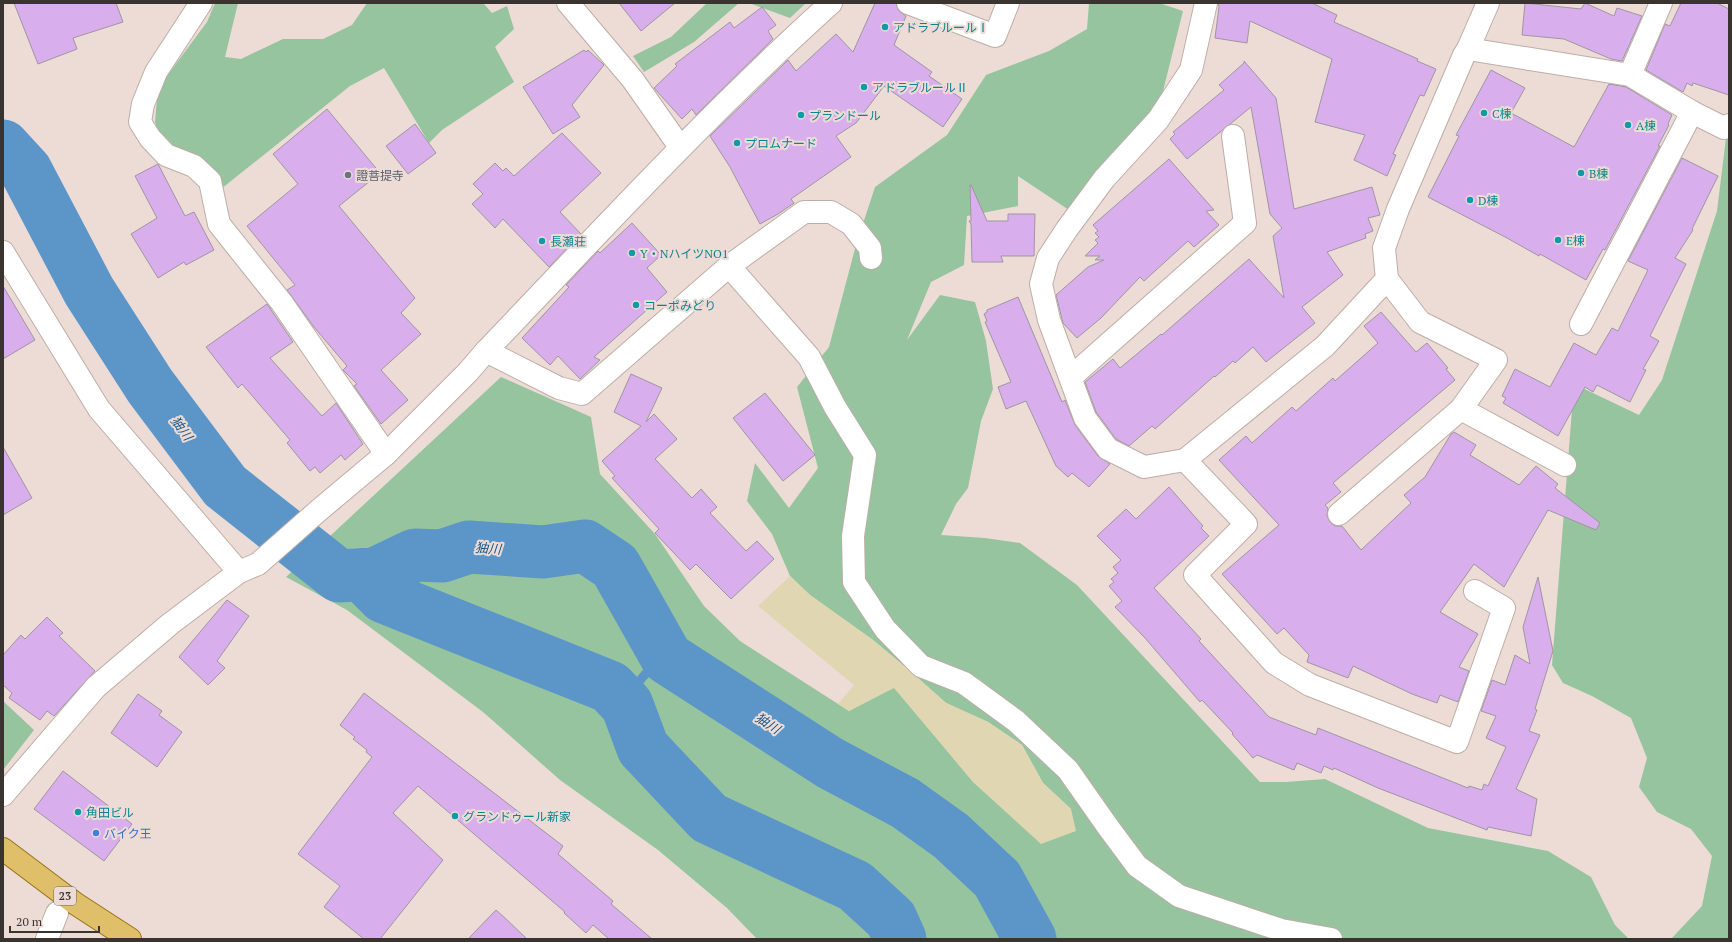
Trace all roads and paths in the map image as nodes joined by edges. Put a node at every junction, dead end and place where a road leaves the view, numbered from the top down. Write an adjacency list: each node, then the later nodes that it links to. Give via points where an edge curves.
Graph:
1 (201, 3): 23 (street, via 156,72 143,104 140,122 150,138 166,155 194,166 210,181 218,224 282,303)
2 (568, 3): 14 (street, via 633,80)
3 (831, 3): 14 (street)
4 (908, 3): 5 (street, via 995,36)
5 (1008, 3)
6 (1206, 3): 21 (street, via 1191,70 1158,120 1104,179 1048,258 1041,284 1049,320)
7 (1488, 3): 9 (street)
8 (1661, 3): 10 (street)
9 (1468, 49): 10 (street); 18 (street, via 1384,248)
10 (1630, 75): 11 (street)
11 (1692, 112): 12 (street, via 1724,128); 19 (street)
12 (1729, 125)
13 (1233, 136): 21 (street, via 1245,223)
14 (680, 148): 20 (street)
15 (3, 252): 27 (street, via 99,409)
16 (871, 258): 17 (street, via 870,248 851,224 831,212 804,212)
17 (729, 266): 20 (street, via 582,394 559,388 534,377); 34 (street, via 809,357 864,456 853,536 854,582 885,629 921,666 964,683 1016,720 1068,770 1137,866 1178,896 1281,930)
18 (1387, 279): 22 (street, via 1420,322 1496,360); 24 (street, via 1325,346)
19 (1582, 324)
20 (486, 351): 23 (street)
21 (1071, 377): 24 (street, via 1085,418 1108,450 1144,467)
22 (1461, 409): 25 (street); 26 (street)
23 (386, 454): 27 (street)
24 (1185, 460): 28 (street, via 1246,524 1195,575 1274,663 1310,685 1456,742 1504,608)
25 (1565, 465)
26 (1339, 514)
27 (248, 568): 29 (street, via 170,624 96,687)
28 (1475, 591)
29 (3, 795)
30 (3, 849): 33 (main road, 23, via 76,904)
31 (57, 913): 32 (street)
32 (47, 939)
33 (130, 939)
34 (1331, 939)

